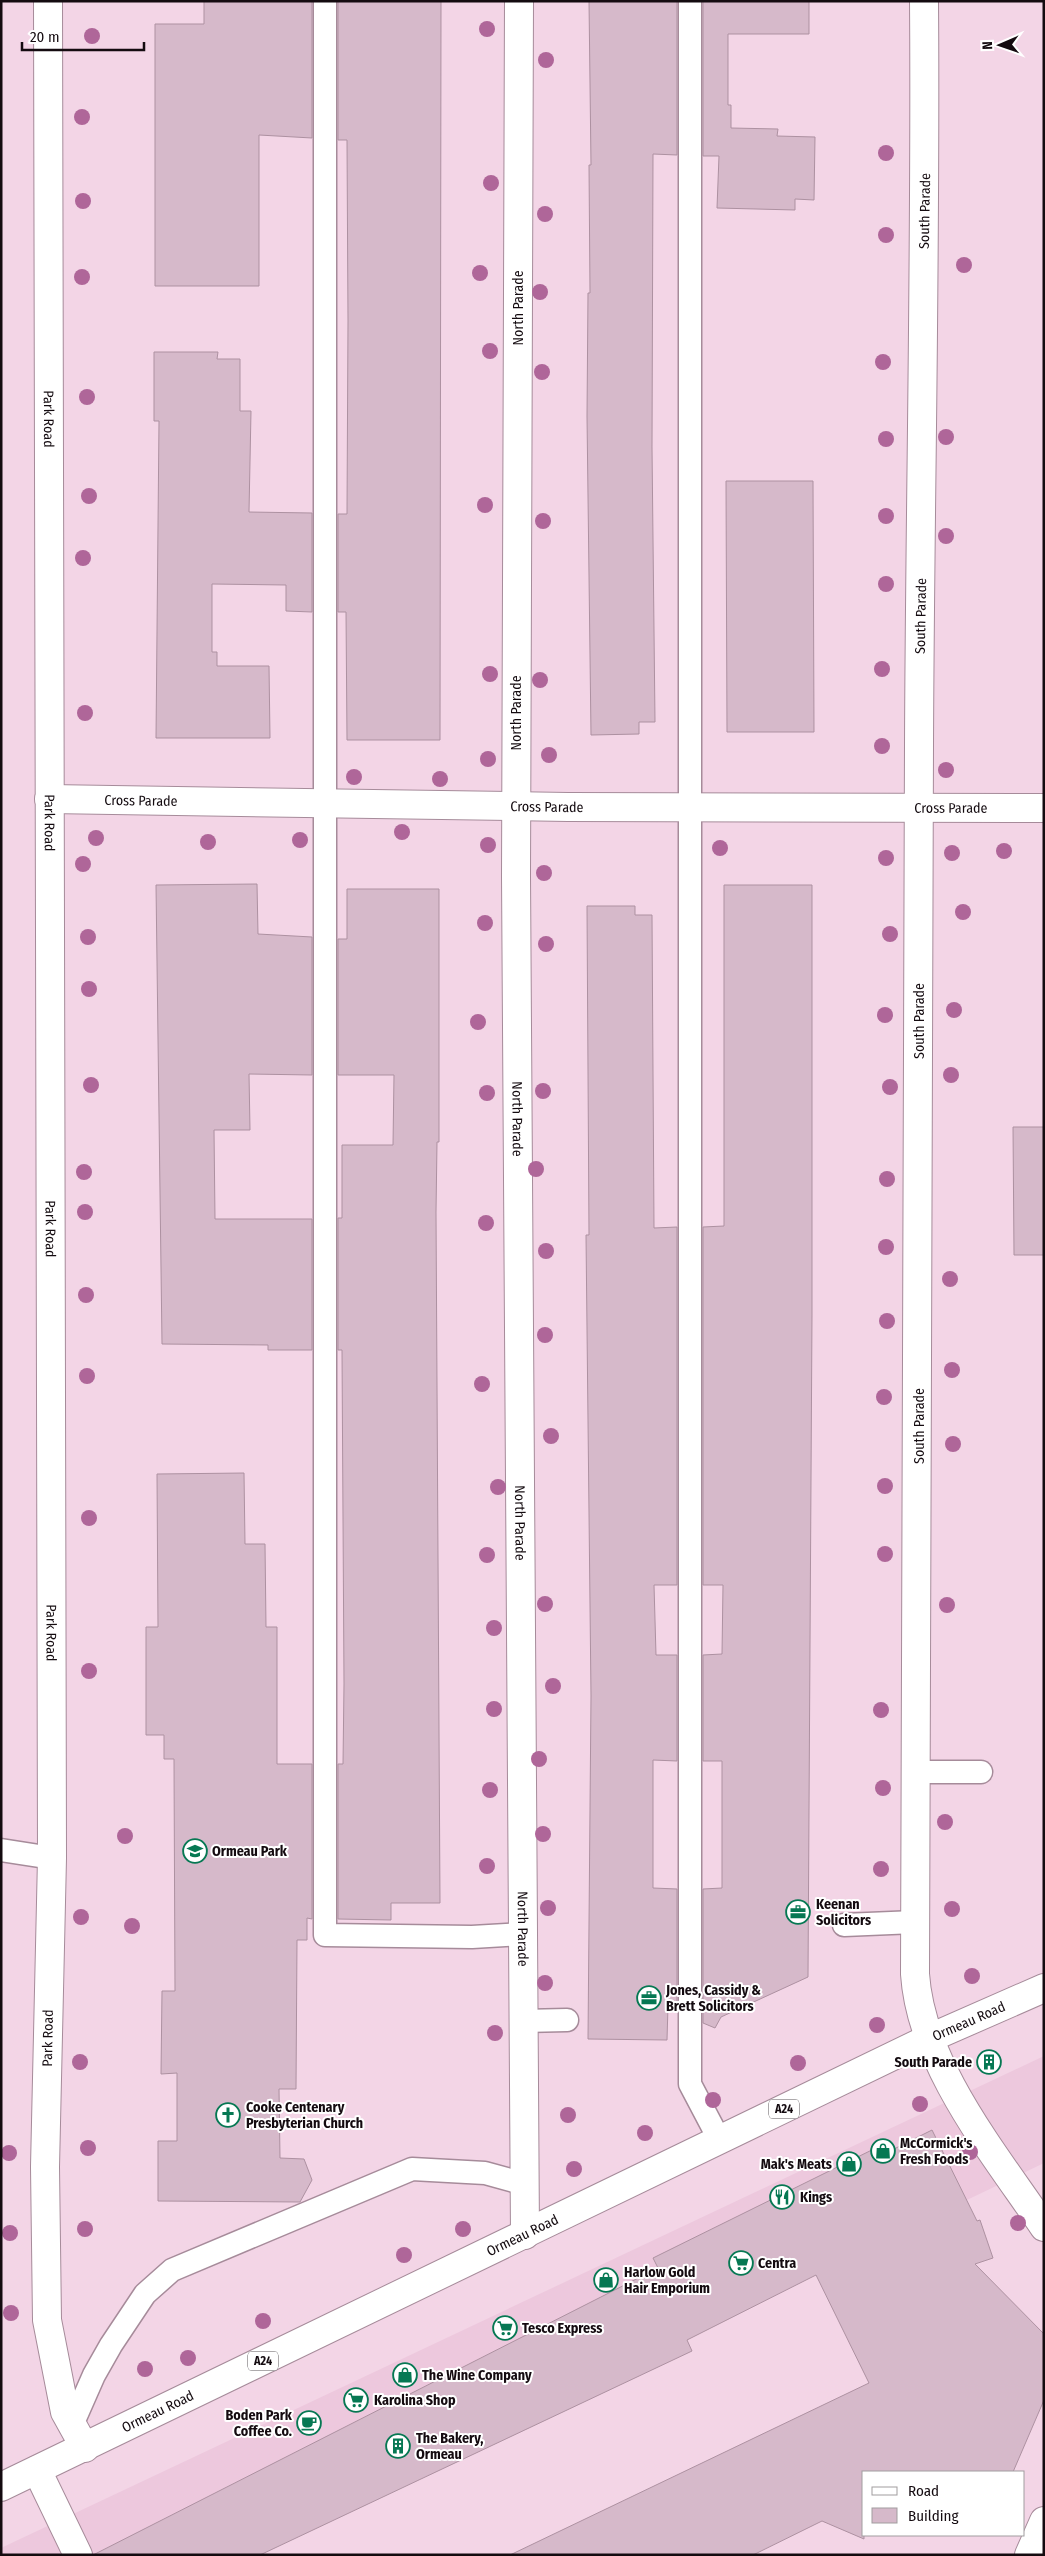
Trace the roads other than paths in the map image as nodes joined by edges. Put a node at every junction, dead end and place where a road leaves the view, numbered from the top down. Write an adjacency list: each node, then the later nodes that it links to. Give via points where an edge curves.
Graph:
1 (48, 1): 6 (street, Park Road)
2 (325, 1): 7 (lane)
3 (519, 1): 8 (street, North Parade)
4 (690, 1): 9 (lane)
5 (924, 1): 10 (street, South Parade, via 926,145)
6 (49, 799): 7 (street, Cross Parade); 15 (street, Park Road)
7 (326, 804): 8 (street, Cross Parade); 18 (lane, via 325,1935 472,1937)
8 (516, 806): 9 (street, Cross Parade); 18 (street, North Parade)
9 (690, 808): 10 (street, Cross Parade); 23 (lane, via 690,2084)
10 (919, 808): 11 (street, Cross Parade); 12 (street, South Parade)
11 (1044, 808)
12 (916, 1772): 13 (lane); 16 (street, South Parade)
13 (981, 1772)
14 (1, 1850): 15 (lane)
15 (52, 1858): 27 (street, Park Road, via 45,2167 47,2320 65,2412)
16 (915, 1922): 17 (lane); 22 (street, South Parade, via 916,1994)
17 (844, 1925)
18 (523, 1934): 21 (street, North Parade)
19 (1044, 1988): 22 (street, Ormeau Road / A24)
20 (567, 2020): 21 (lane)
21 (523, 2021): 24 (street, North Parade)
22 (930, 2038): 23 (street, Ormeau Road / A24); 25 (street, South Parade, via 942,2071)
23 (720, 2140): 26 (street, Ormeau Road / A24)
24 (525, 2184): 26 (street, North Parade); 27 (lane, via 486,2173 412,2169 172,2270 145,2294 111,2345)
25 (1044, 2227)
26 (525, 2235): 28 (street, Ormeau Road / A24)
27 (72, 2425): 28 (street, Park Road)
28 (85, 2448): 29 (street, Ormeau Road / A24)
29 (38, 2470): 30 (street, Ormeau Road / A24); 32 (street)
30 (1, 2487)
31 (1044, 2521): 33 (street)
32 (78, 2555)
33 (1029, 2555)

